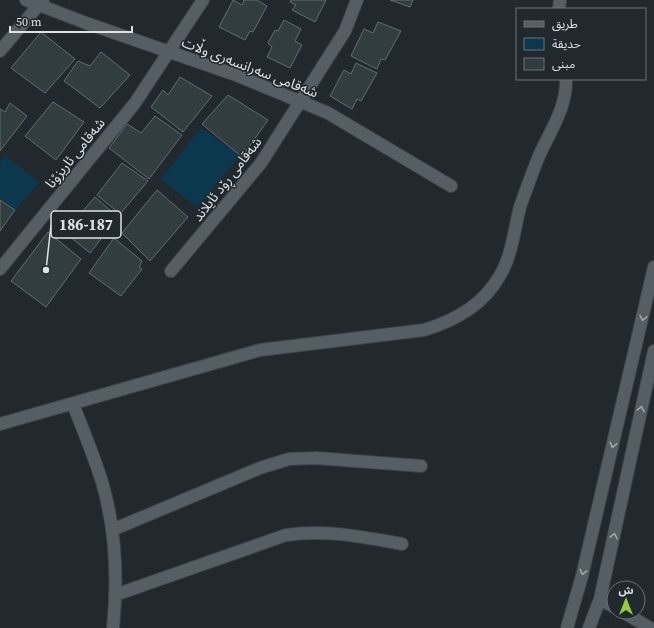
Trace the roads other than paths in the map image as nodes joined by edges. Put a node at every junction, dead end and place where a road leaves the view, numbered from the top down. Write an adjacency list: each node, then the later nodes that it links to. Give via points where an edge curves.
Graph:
1 (26, 0): 4 (street, شەقامی سەرانسەری وڵات)
2 (203, 0): 6 (street, شەقامی ئاریزۆنا)
3 (357, 0): 8 (street, شەقامی ڕۆد ئایلاند, via 345,31)
4 (42, 3): 5 (street); 6 (street, شەقامی سەرانسەری وڵات)
5 (0, 51)
6 (170, 52): 8 (street, شەقامی سەرانسەری وڵات, via 236,75); 11 (street, شەقامی ئاریزۆنا, via 135,103)
7 (566, 80): 14 (street, via 562,106 529,181 507,261 488,293 459,316 442,325 424,330 260,350)
8 (301, 102): 9 (street, شەقامی سەرانسەری وڵات, via 328,113); 12 (street, شەقامی ڕۆد ئایلاند, via 261,163)
9 (451, 186)
10 (654, 267): 24 (street, one-way to 24, via 582,576)
11 (0, 269)
12 (172, 271)
13 (654, 351): 20 (street, one-way to 13)
14 (73, 404): 15 (street); 17 (street, via 102,482)
15 (0, 424)
16 (421, 466): 17 (street, via 316,458 289,459 260,468)
17 (112, 530): 19 (street)
18 (402, 544): 19 (street, via 331,532 286,535)
19 (115, 595): 23 (street)
20 (600, 599): 21 (street); 25 (street)
21 (606, 602)
22 (636, 620): 26 (street)
23 (113, 628)
24 (567, 628)
25 (589, 628)
26 (650, 628)

